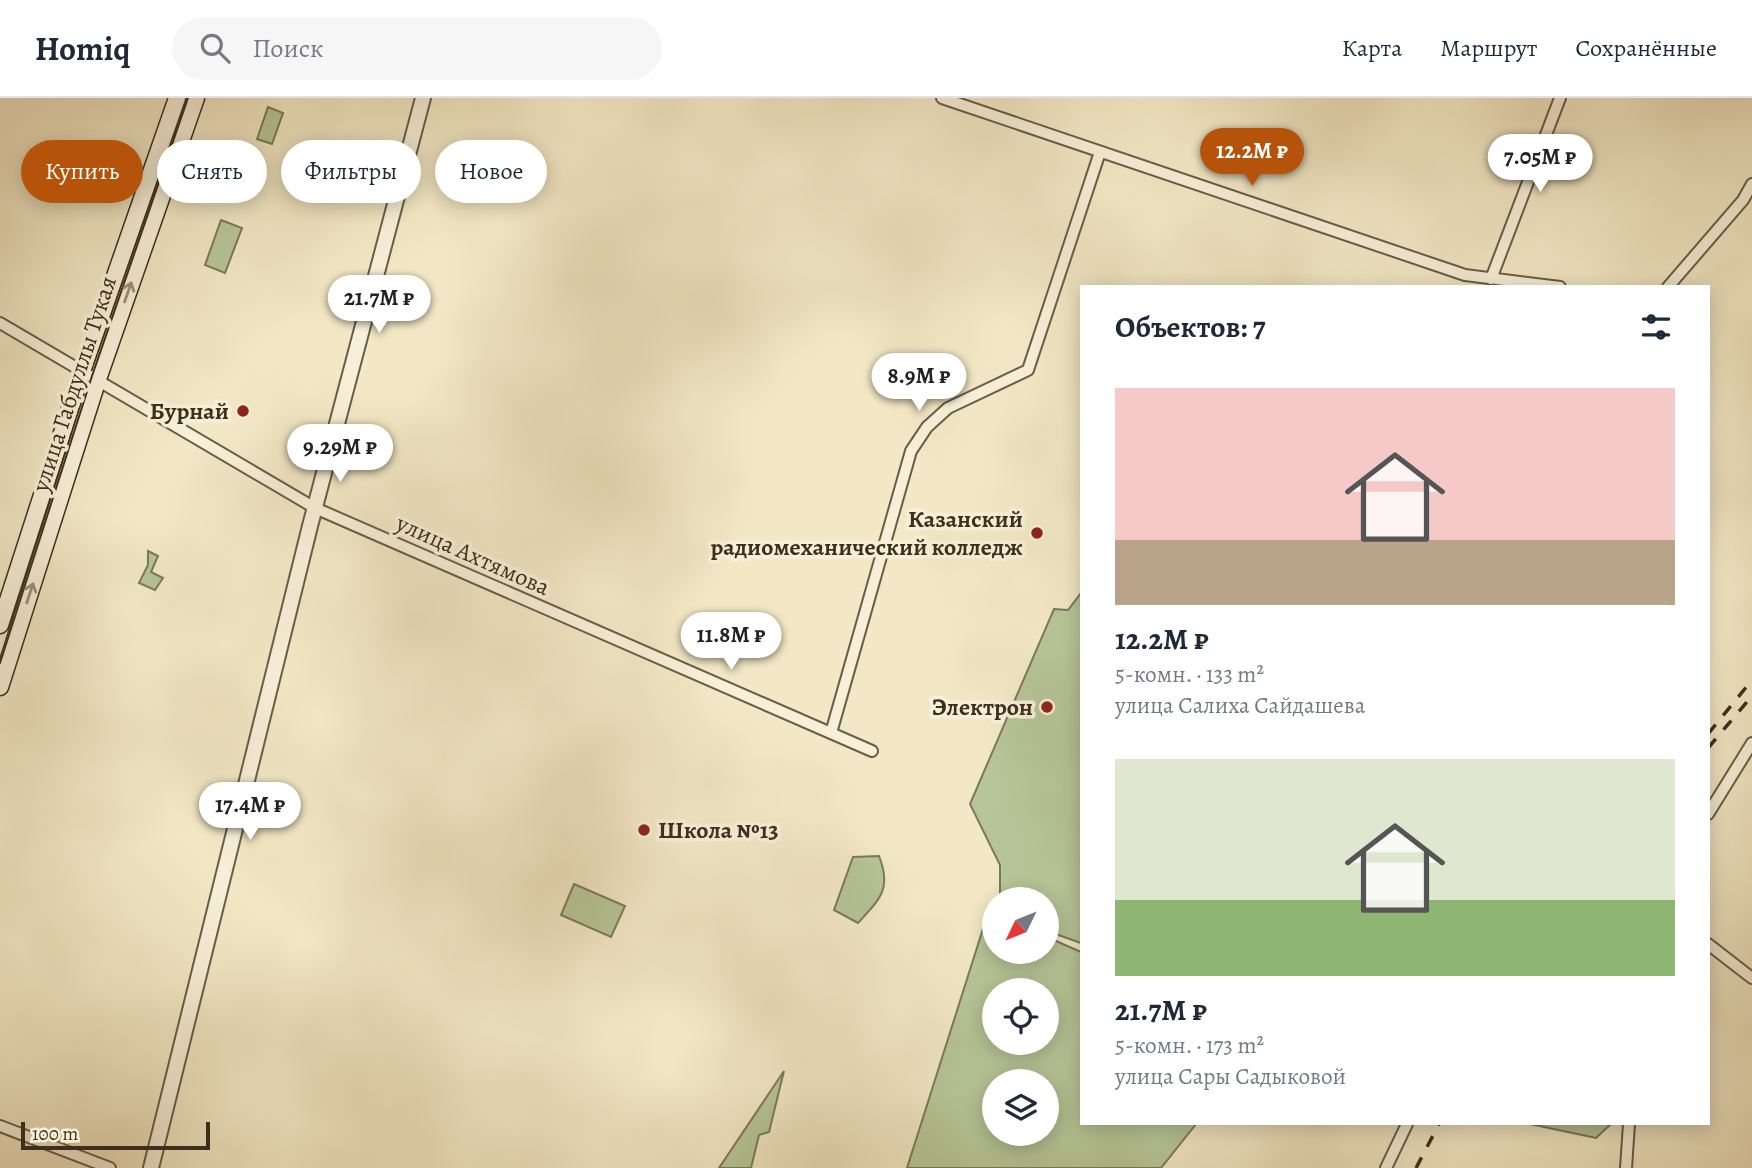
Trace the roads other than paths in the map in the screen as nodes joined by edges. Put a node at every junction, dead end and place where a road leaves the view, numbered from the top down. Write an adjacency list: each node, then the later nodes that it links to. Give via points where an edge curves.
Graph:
1 (177, 98): 12 (main road, улица Габдуллы Тукая)
2 (196, 98): 13 (main road, улица Габдуллы Тукая, one-way to 2)
3 (423, 98): 14 (street)
4 (942, 98): 6 (street)
5 (1560, 98): 8 (street)
6 (1100, 152): 8 (street, via 1465,275); 17 (street, via 1028,370 948,408 911,451)
7 (1752, 184): 10 (street)
8 (1491, 279): 9 (street)
9 (1543, 285)
10 (1670, 285)
11 (0, 323): 12 (street, улица Ахтямова)
12 (82, 371): 13 (street, улица Ахтямова); 15 (main road, улица Габдуллы Тукая)
13 (97, 379): 14 (street, улица Ахтямова); 16 (main road, улица Габдуллы Тукая, one-way to 13)
14 (315, 508): 17 (street, улица Ахтямова); 27 (street)
15 (0, 625)
16 (1, 683)
17 (831, 733): 19 (street, улица Ахтямова)
18 (1752, 743): 20 (street)
19 (872, 751)
20 (1710, 811)
21 (1710, 946): 22 (street)
22 (1752, 978)
23 (1407, 1125): 28 (street)
24 (1629, 1125): 29 (street)
25 (0, 1126): 26 (street)
26 (110, 1168)
27 (151, 1168)
28 (1387, 1168)
29 (1626, 1168)

